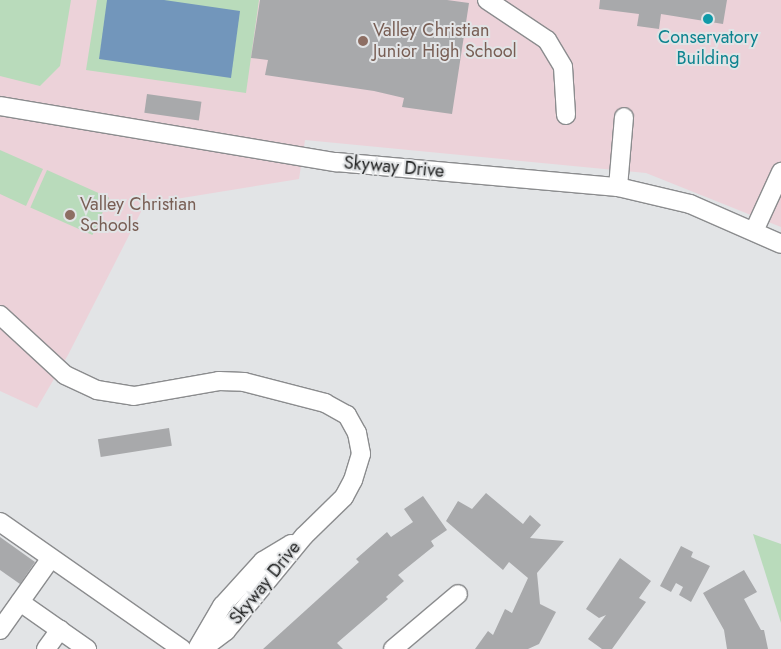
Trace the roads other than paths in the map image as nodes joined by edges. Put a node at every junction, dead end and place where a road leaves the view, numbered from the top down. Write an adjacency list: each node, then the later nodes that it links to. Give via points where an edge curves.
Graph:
1 (487, 0): 3 (street, via 547,40 563,66)
2 (0, 106): 6 (street, Skyway Drive, via 336,162)
3 (566, 115)
4 (624, 117): 6 (street)
5 (781, 172): 7 (street)
6 (618, 187): 7 (street, Skyway Drive, via 690,204)
7 (754, 231): 8 (street, Skyway Drive)
8 (781, 244)
9 (0, 315): 11 (street, Skyway Drive, via 65,375 97,390 134,396 219,381 244,382 325,403 347,415 357,433 361,454 353,480 344,497)
10 (0, 522): 12 (street)
11 (304, 536): 20 (street, Skyway Drive, via 263,561 222,606); 21 (street, Skyway Drive, via 226,631)
12 (51, 558): 14 (street); 19 (street)
13 (458, 594): 22 (street)
14 (20, 602): 15 (street); 16 (street)
15 (0, 630)
16 (60, 630): 17 (street); 18 (street)
17 (46, 649)
18 (87, 649)
19 (182, 649)
20 (197, 649)
21 (202, 649)
22 (393, 649)

